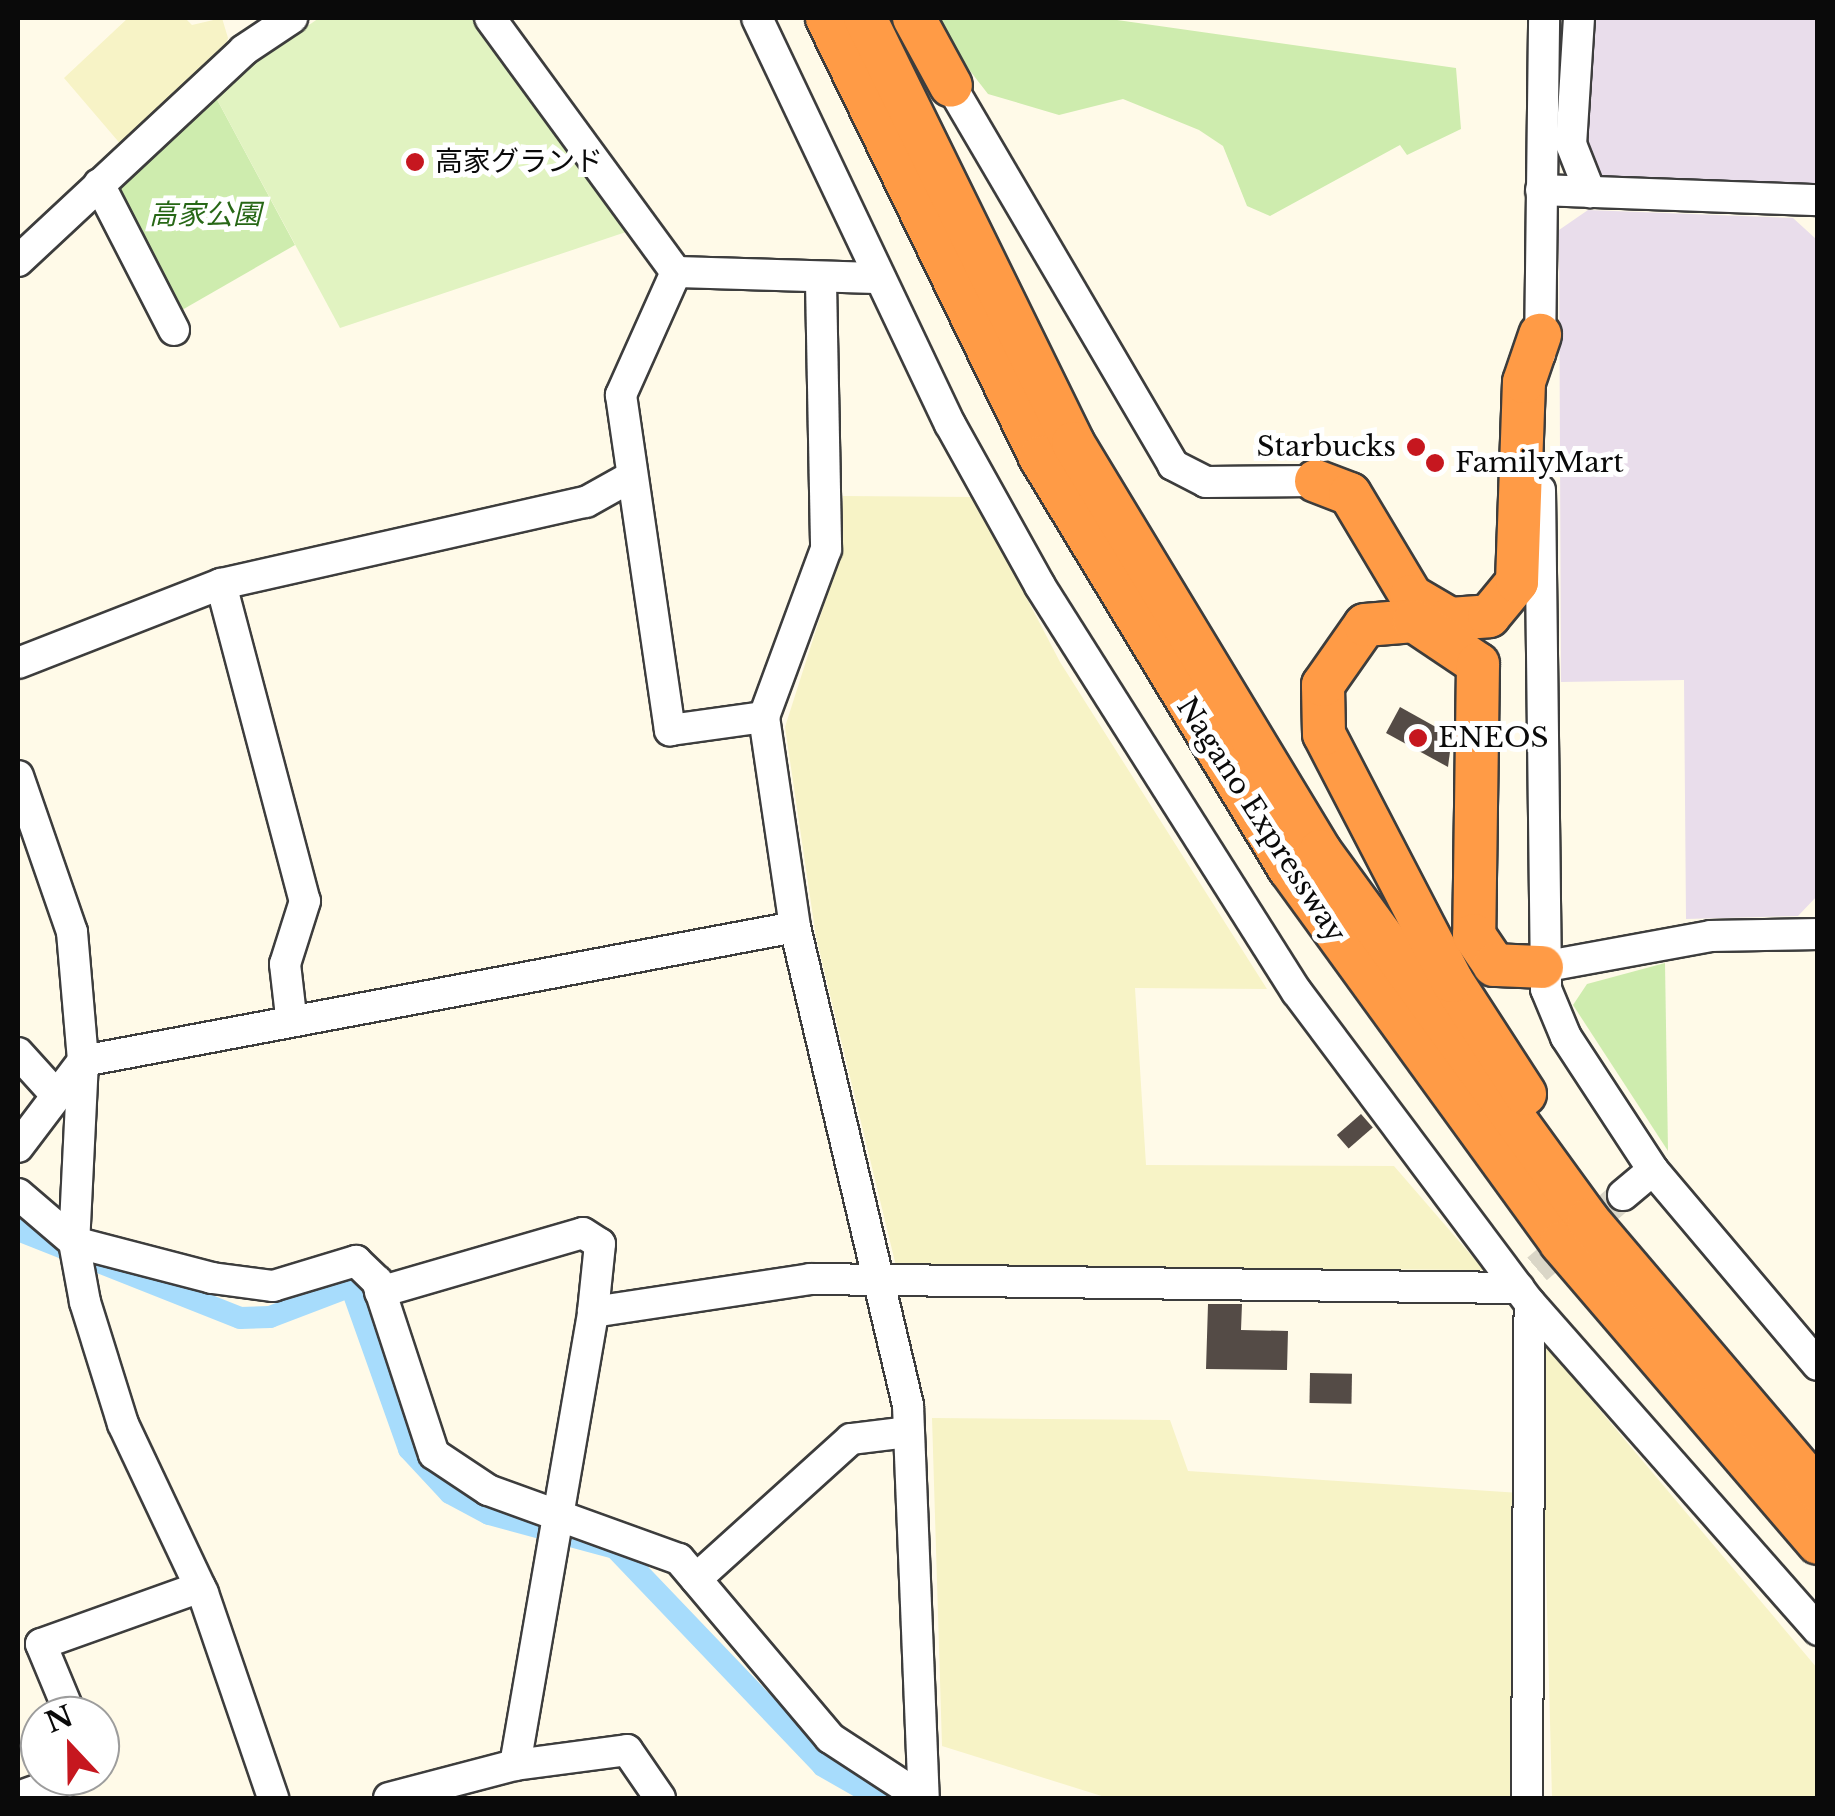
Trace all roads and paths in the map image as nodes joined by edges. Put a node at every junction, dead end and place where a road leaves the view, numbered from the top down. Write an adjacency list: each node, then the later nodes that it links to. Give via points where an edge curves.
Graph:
1 (292, 18): 10 (street)
2 (490, 18): 15 (street)
3 (757, 18): 16 (street)
4 (827, 18): 50 (highway, Nagano Expressway, via 1040,457 1289,868 1561,1243)
5 (865, 18): 48 (highway, Nagano Expressway, via 1074,443 1320,851 1576,1205)
6 (914, 18): 9 (highway)
7 (1544, 18): 11 (street)
8 (1579, 18): 12 (street, via 1571,144)
9 (951, 86): 21 (street, via 1173,465 1206,482)
10 (98, 184): 14 (street); 18 (street)
11 (1541, 190): 12 (street); 19 (street)
12 (1590, 192): 13 (street)
13 (1818, 200)
14 (18, 261)
15 (676, 272): 17 (street); 20 (street, via 621,395)
16 (876, 278): 17 (street); 43 (street, via 1040,586 1179,810 1297,992)
17 (821, 282): 28 (street, via 826,549)
18 (174, 330)
19 (1540, 335): 24 (highway, via 1524,382 1517,582); 32 (street)
20 (629, 478): 23 (street, via 586,502); 28 (street, via 641,503 670,730)
21 (1316, 481): 22 (highway, via 1350,494)
22 (1388, 563): 24 (highway, via 1411,596 1450,619 1475,621); 25 (street)
23 (221, 584): 26 (street); 33 (street, via 305,900 286,964)
24 (1501, 607): 27 (street)
25 (1377, 619): 27 (highway, via 1402,617 1457,642); 48 (highway, via 1354,636 1323,685 1319,714 1337,761 1452,982 1518,1085)
26 (18, 663)
27 (1482, 679): 32 (highway, via 1474,935 1494,965)
28 (764, 717): 30 (street)
29 (18, 776): 35 (street, via 72,932)
30 (794, 927): 33 (street); 42 (street)
31 (1818, 934): 32 (street, via 1712,936)
32 (1542, 966): 38 (street, via 1566,1037)
33 (291, 1016): 35 (street)
34 (18, 1054): 36 (street)
35 (83, 1061): 36 (street); 41 (street)
36 (56, 1096): 37 (street)
37 (18, 1147)
38 (1653, 1170): 40 (street); 46 (street)
39 (18, 1194): 41 (street)
40 (1623, 1194)
41 (74, 1242): 44 (street, via 273,1286 356,1261); 52 (street, via 123,1424)
42 (886, 1287): 43 (street); 45 (street, via 810,1279); 47 (street)
43 (1528, 1288): 53 (street); 60 (street)
44 (380, 1292): 45 (street, via 583,1233 600,1244); 49 (street, via 434,1454 488,1490)
45 (593, 1312): 49 (street)
46 (1818, 1365)
47 (909, 1432): 51 (street, via 851,1439); 59 (street)
48 (1808, 1480)
49 (565, 1512): 51 (street, via 679,1559); 55 (street)
50 (1818, 1543)
51 (696, 1579): 59 (street, via 830,1738)
52 (200, 1587): 54 (street, via 41,1644); 56 (street)
53 (1818, 1630)
54 (63, 1696)
55 (515, 1765): 57 (street); 58 (street, via 627,1750)
56 (272, 1798)
57 (389, 1798)
58 (660, 1798)
59 (923, 1798)
60 (1528, 1798)

